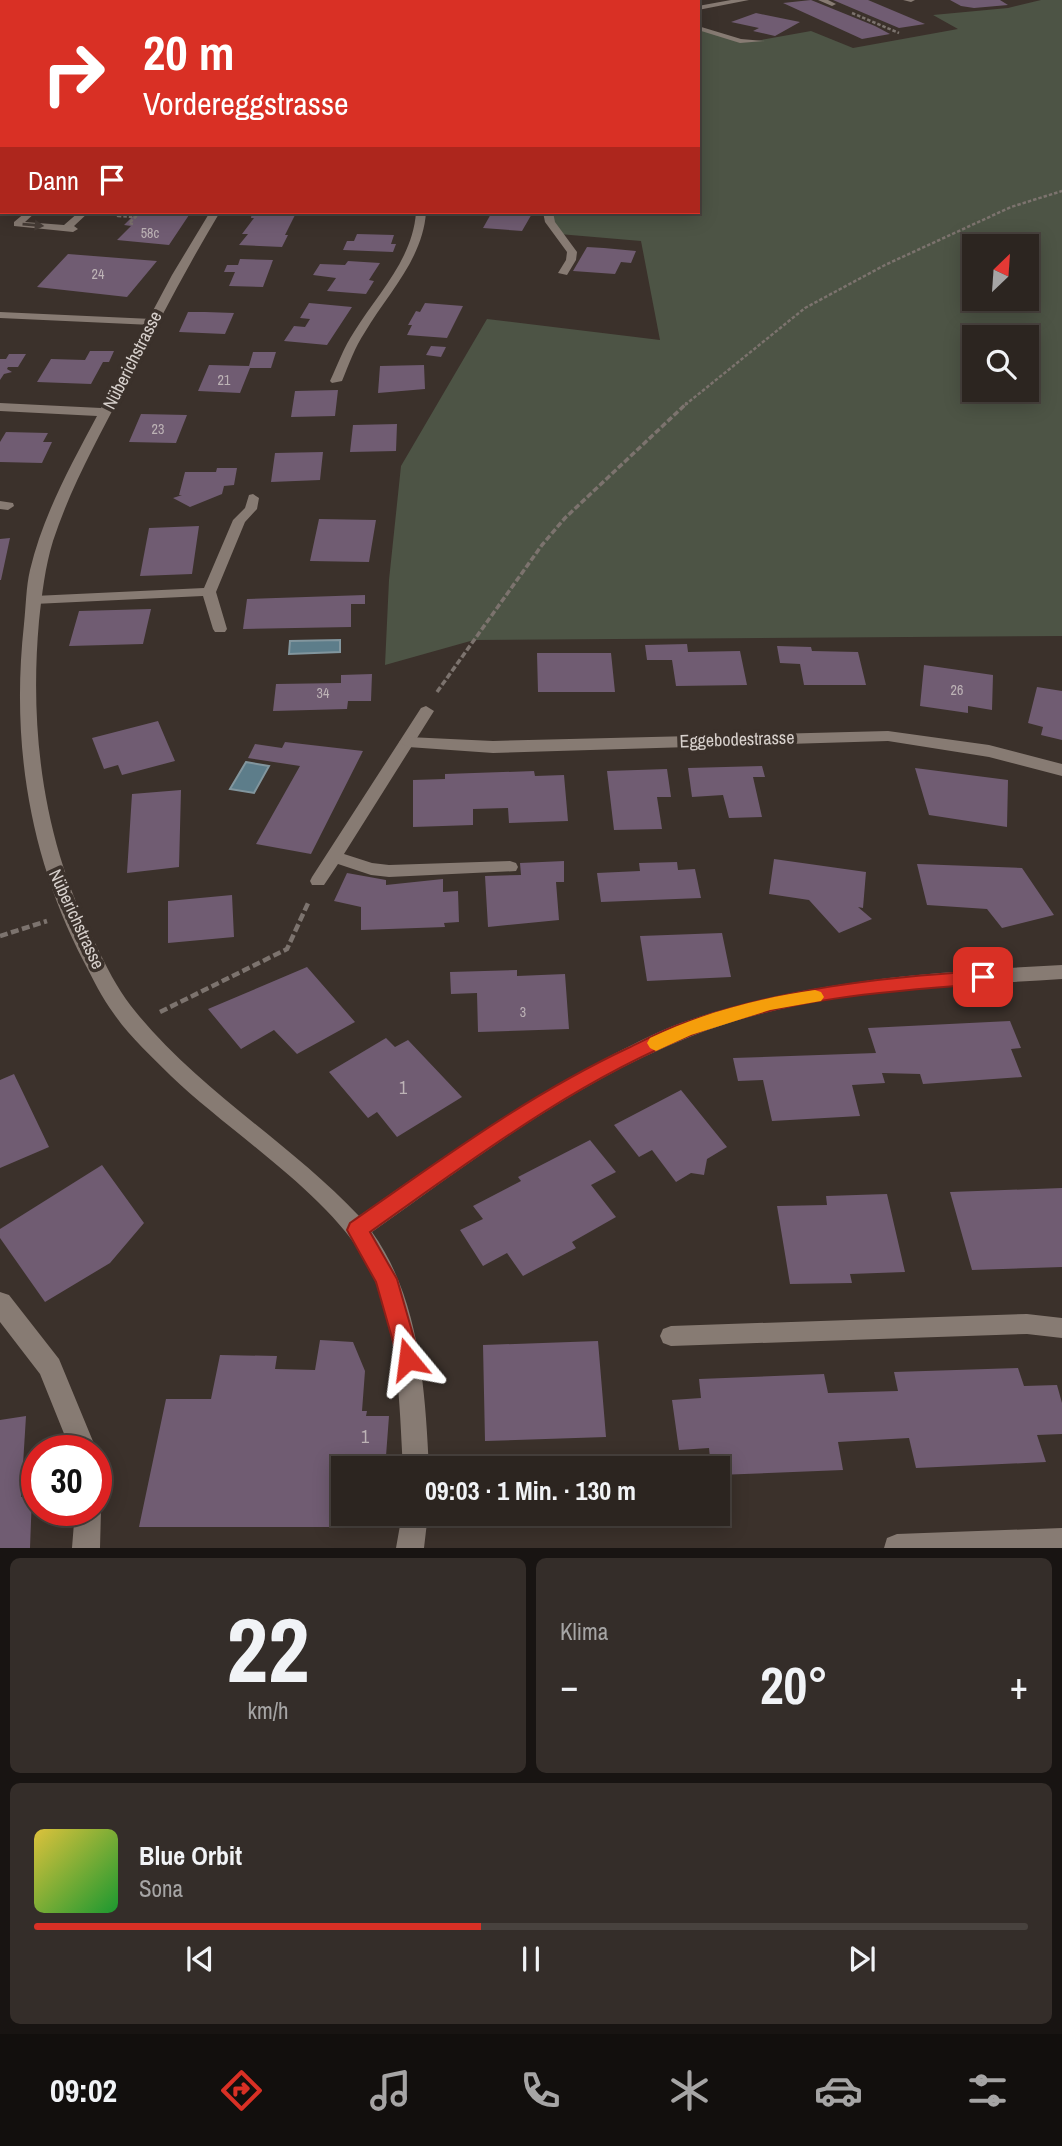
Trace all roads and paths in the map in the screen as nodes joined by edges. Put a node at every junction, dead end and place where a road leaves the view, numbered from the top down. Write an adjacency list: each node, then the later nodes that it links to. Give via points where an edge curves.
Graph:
1 (745, 0): 4 (street)
2 (822, 0): 3 (lane)
3 (832, 4): 6 (path)
4 (700, 8)
5 (700, 27): 7 (lane, via 740,41)
6 (899, 33)
7 (761, 41)
8 (1062, 191): 28 (path, via 1011,207 805,307 696,395 542,545)
9 (29, 214): 10 (lane, one-way to 10, via 17,224 70,229)
10 (82, 214)
11 (120, 214): 16 (path)
12 (139, 214): 16 (path)
13 (214, 214): 20 (street, Nüberichstrasse)
14 (421, 214): 21 (lane, via 416,242 358,333)
15 (548, 214): 18 (lane, via 572,251)
16 (135, 217): 17 (path, via 129,223)
17 (133, 224)
18 (562, 273)
19 (0, 314): 20 (lane)
20 (152, 322): 23 (street, Nüberichstrasse)
21 (336, 381)
22 (0, 407): 23 (street)
23 (106, 412): 26 (street, Nüberichstrasse, via 58,513 38,566)
24 (253, 498): 25 (lane)
25 (209, 592): 26 (lane); 27 (lane)
26 (34, 600): 34 (street, Nüberichstrasse, via 27,725 54,872)
27 (220, 629)
28 (426, 711): 29 (lane)
29 (408, 742): 30 (street, Eggebodestrasse, via 493,747 888,736 989,751); 31 (lane)
30 (1062, 770)
31 (335, 857): 32 (lane, via 388,870); 33 (lane)
32 (510, 867)
33 (318, 881): 37 (path, via 287,949)
34 (71, 912): 35 (path); 37 (street, Nüberichstrasse, via 118,1003)
35 (0, 936)
36 (1062, 972): 38 (street, via 905,982 770,1003 685,1030 591,1074 496,1132)
37 (136, 1023): 38 (street, Nüberichstrasse, via 180,1072 281,1157)
38 (357, 1230): 43 (street, Nüberichstrasse, via 386,1279 408,1359)
39 (0, 1303): 42 (street, via 50,1367)
40 (1062, 1328): 41 (lane, via 1027,1324)
41 (671, 1335)
42 (78, 1435)
43 (415, 1456)
44 (87, 1526): 47 (street)
45 (413, 1526): 48 (street)
46 (1062, 1542): 49 (street)
47 (86, 1548)
48 (410, 1548)
49 (897, 1548)

